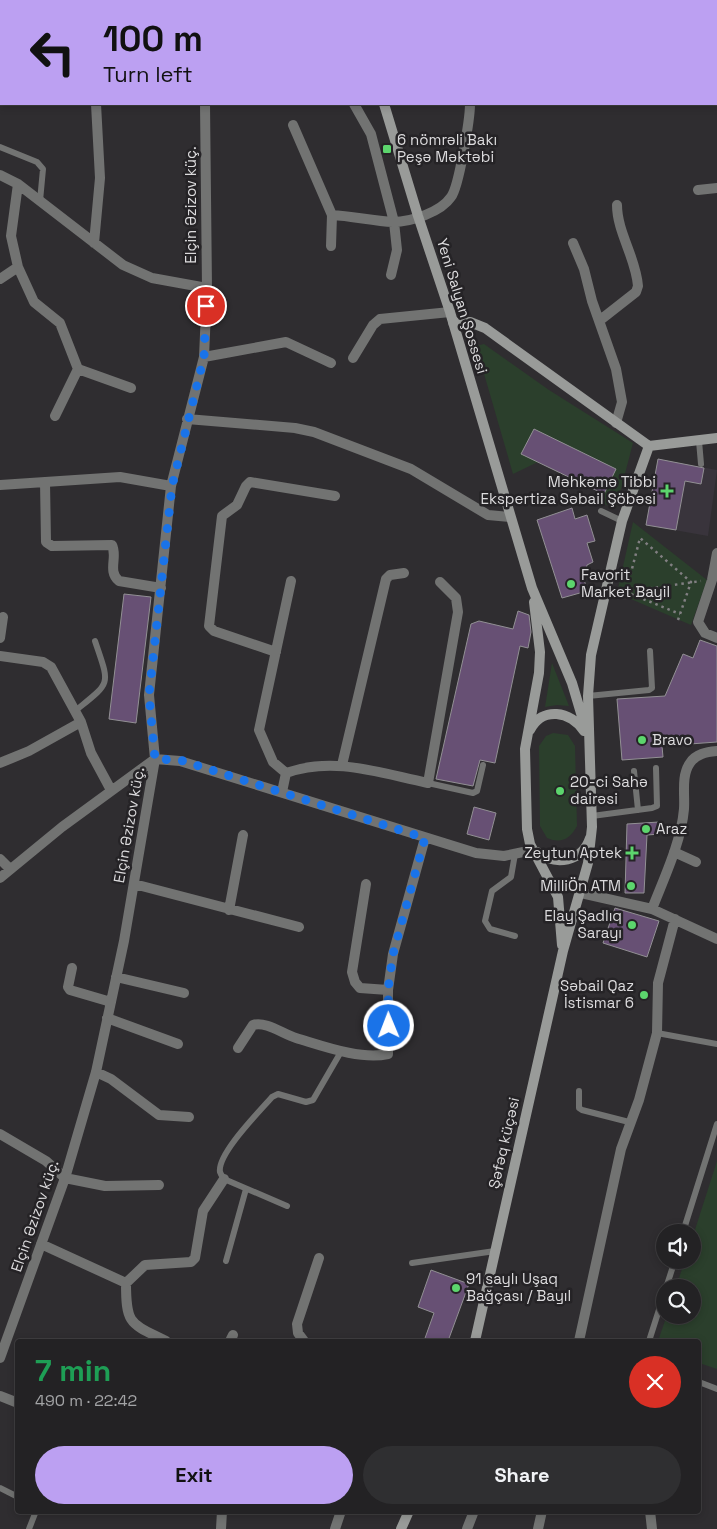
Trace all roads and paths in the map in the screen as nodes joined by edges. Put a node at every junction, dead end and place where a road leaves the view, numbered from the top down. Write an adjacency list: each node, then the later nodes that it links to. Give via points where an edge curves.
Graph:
1 (96, 105): 17 (street, via 100,178)
2 (205, 105): 23 (street, Elçin Əzizov küç.)
3 (355, 105): 16 (street, via 371,134)
4 (384, 105): 15 (main road, Yeni Salyan Şossesi)
5 (470, 105): 15 (street, via 470,119 453,196 443,206)
6 (293, 125): 14 (street)
7 (0, 147): 12 (lane, via 37,162 43,169)
8 (0, 175): 9 (street)
9 (18, 184): 12 (street); 20 (street, via 11,236)
10 (717, 188): 11 (street)
11 (698, 190)
12 (40, 201): 17 (street)
13 (617, 205): 25 (street, via 638,286 636,292)
14 (332, 215): 16 (street); 19 (street)
15 (418, 216): 16 (street); 24 (main road, Yeni Salyan Şossesi)
16 (394, 222): 21 (street, via 397,250)
17 (94, 243): 23 (street, via 123,266 152,278)
18 (573, 244): 25 (street)
19 (331, 246)
20 (18, 267): 22 (street); 30 (street, via 34,302 60,323)
21 (391, 275)
22 (0, 279)
23 (207, 288): 27 (street, Elçin Əzizov küç.)
24 (450, 312): 26 (main road, Yeni Salyan Şossesi); 28 (street, via 380,319 373,324)
25 (599, 321): 34 (street, via 616,369 622,402)
26 (453, 323): 34 (main road, via 470,322 485,328); 44 (main road, Yeni Salyan Şossesi)
27 (204, 357): 29 (street, via 286,342); 33 (street, Elçin Əzizov küç.)
28 (353, 358)
29 (331, 363)
30 (78, 369): 31 (street); 32 (street)
31 (132, 388)
32 (55, 416)
33 (187, 419): 41 (street, Elçin Əzizov küç.); 44 (street, via 314,432 411,469 488,515)
34 (616, 423): 37 (main road)
35 (717, 438): 36 (main road)
36 (699, 441): 37 (main road); 38 (lane)
37 (649, 446): 45 (main road)
38 (701, 464)
39 (45, 482): 40 (street); 41 (street, via 120,477); 52 (street, via 46,542 52,546 112,545 115,578)
40 (0, 485)
41 (172, 486): 52 (street, Elçin Əzizov küç.)
42 (335, 496): 63 (street, via 250,482 236,505 222,516 209,626 214,631)
43 (601, 511): 45 (lane)
44 (510, 517): 53 (main road, Yeni Salyan Şossesi)
45 (622, 521): 65 (main road, via 591,654)
46 (717, 553): 60 (street, via 698,622 705,633)
47 (404, 573): 73 (street, via 390,574 386,580)
48 (707, 580): 51 (path)
49 (291, 582): 63 (street)
50 (440, 582): 78 (street, via 456,598 458,612)
51 (691, 582): 54 (path); 54 (path, via 640,538); 56 (path)
52 (161, 588): 71 (street, Elçin Əzizov küç., via 149,695)
53 (532, 588): 68 (main road, via 539,633 539,673); 69 (main road, via 569,676)
54 (626, 592): 55 (path); 56 (path)
55 (618, 593)
56 (680, 614): 58 (path)
57 (3, 617): 59 (street)
58 (678, 620)
59 (0, 638)
60 (717, 638)
61 (95, 641): 66 (lane, via 107,675 99,691)
62 (650, 651): 65 (lane, via 652,688)
63 (276, 652): 77 (street, via 259,730 273,762)
64 (0, 656): 66 (street, via 44,662 51,666)
65 (588, 696): 69 (main road)
66 (75, 711): 67 (street)
67 (81, 722): 72 (street); 79 (street, via 91,753)
68 (526, 740): 69 (main road, via 538,720 556,713 565,714 578,723); 85 (main road, via 527,829)
69 (591, 746): 82 (main road)
70 (717, 751): 86 (street, via 703,753 688,765)
71 (155, 759): 79 (street); 80 (street, via 180,760); 92 (street, Elçin Əzizov küç.)
72 (0, 764)
73 (342, 765): 77 (street, via 316,764); 78 (street)
74 (482, 765): 78 (lane, via 479,787 473,793)
75 (656, 768): 81 (lane, via 657,806)
76 (634, 772): 81 (lane)
77 (286, 773): 80 (street)
78 (428, 782)
79 (111, 790): 90 (street)
80 (282, 792): 84 (street)
81 (638, 810): 82 (lane)
82 (592, 822): 85 (main road, via 587,846 572,858 554,861); 94 (main road)
83 (243, 835): 96 (street)
84 (425, 838): 87 (street, via 483,854); 104 (street, via 393,954)
85 (534, 850): 87 (street); 101 (main road, via 558,897)
86 (674, 852): 89 (street); 95 (street)
87 (515, 854): 99 (lane, via 511,877 492,891 485,921 490,929)
88 (0, 859): 90 (street)
89 (696, 862)
90 (10, 870): 91 (street)
91 (0, 878)
92 (134, 884): 96 (street); 103 (street, Elçin Əzizov küç.)
93 (366, 884): 104 (street, via 352,972 360,988)
94 (581, 893): 95 (street); 101 (main road)
95 (652, 909): 97 (street)
96 (229, 910): 98 (street)
97 (675, 919): 100 (street); 108 (street, via 658,982)
98 (299, 927)
99 (515, 936)
100 (717, 939)
101 (563, 951): 126 (main road, Şəfəq küçəsi)
102 (72, 968): 106 (street, via 70,990)
103 (116, 977): 105 (street); 106 (street, Elçin Əzizov küç.)
104 (388, 990): 112 (street, via 388,1054 376,1056)
105 (184, 993)
106 (111, 1002): 107 (street, Elçin Əzizov küç.)
107 (107, 1018): 109 (street); 113 (street, Elçin Əzizov küç.)
108 (658, 1033): 110 (lane); 116 (street, via 639,1100)
109 (178, 1044)
110 (717, 1044)
111 (238, 1048): 112 (street, via 252,1025 259,1023 295,1038)
112 (342, 1050): 120 (lane, via 313,1100 306,1102 278,1094 272,1097 229,1149 220,1172)
113 (96, 1072): 115 (street, via 111,1079 159,1115); 119 (street, Elçin Əzizov küç.)
114 (579, 1091): 116 (lane, via 579,1108 582,1110)
115 (189, 1117)
116 (629, 1122): 135 (street)
117 (717, 1124): 124 (lane)
118 (0, 1134): 119 (street, via 46,1161)
119 (65, 1178): 121 (street, via 106,1186); 125 (street, Elçin Əzizov küç.)
120 (224, 1179): 122 (lane); 130 (street, via 203,1211 191,1262 145,1264)
121 (159, 1185)
122 (246, 1189): 123 (lane); 128 (lane)
123 (286, 1206)
124 (686, 1224)
125 (41, 1244): 130 (street); 137 (street, Elçin Əzizov küç.)
126 (495, 1251): 129 (lane); 134 (main road, Şəfəq küçəsi)
127 (319, 1258): 133 (street, via 297,1324)
128 (226, 1261)
129 (412, 1263)
130 (126, 1283): 132 (street, via 129,1317 135,1326)
131 (656, 1320): 136 (lane)
132 (162, 1339)
133 (302, 1339)
134 (475, 1339)
135 (579, 1339)
136 (650, 1339)
137 (0, 1358)
138 (701, 1383): 139 (lane)
139 (717, 1389)
140 (0, 1396): 141 (street)
141 (15, 1402)
142 (0, 1488): 143 (lane)
143 (15, 1496)
144 (35, 1514): 151 (lane)
145 (222, 1514): 152 (street)
146 (340, 1514): 153 (street)
147 (407, 1514): 154 (main road)
148 (473, 1514): 155 (street)
149 (541, 1514): 156 (street)
150 (650, 1514): 157 (street)
151 (29, 1529)
152 (221, 1529)
153 (335, 1529)
154 (401, 1529)
155 (467, 1529)
156 (538, 1529)
157 (652, 1529)

